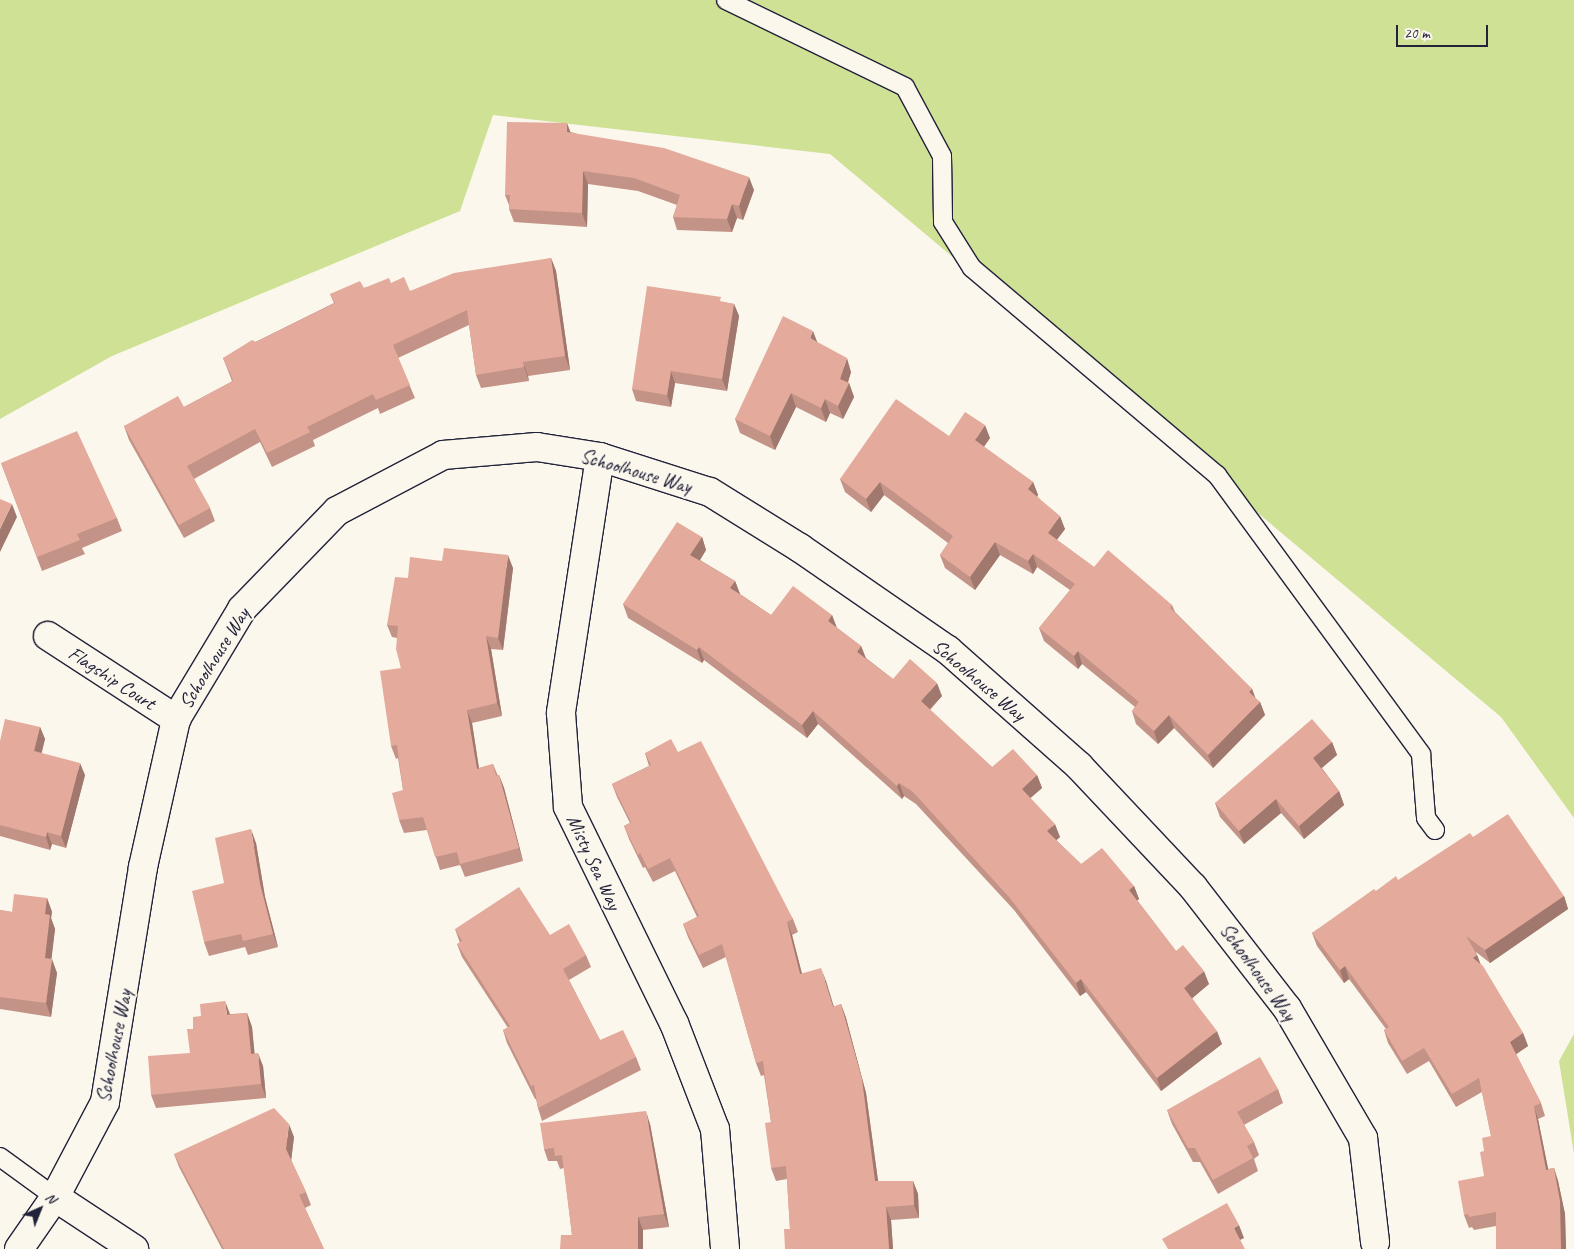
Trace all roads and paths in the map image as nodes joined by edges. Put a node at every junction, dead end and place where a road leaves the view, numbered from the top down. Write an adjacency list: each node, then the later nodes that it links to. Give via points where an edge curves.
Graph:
1 (726, 0): 5 (lane, via 905,87 942,156 943,222 972,268 1217,475 1421,754 1426,818)
2 (600, 457): 4 (street, Schoolhouse Way, via 537,448 443,454 337,511 242,609); 8 (street, Schoolhouse Way, via 710,492 800,548 948,650 1079,766 1193,887 1287,1008 1363,1138); 11 (street, Misty Sea Way, via 561,713 568,807 674,1023 715,1129)
3 (48, 636): 4 (street, Flagship Court)
4 (176, 719): 7 (street, Schoolhouse Way, via 143,867 105,1102)
5 (1435, 830)
6 (0, 1157): 7 (lane)
7 (55, 1197): 9 (street, Schoolhouse Way); 10 (street)
8 (1375, 1242)
9 (19, 1249)
10 (134, 1249)
11 (725, 1249)

